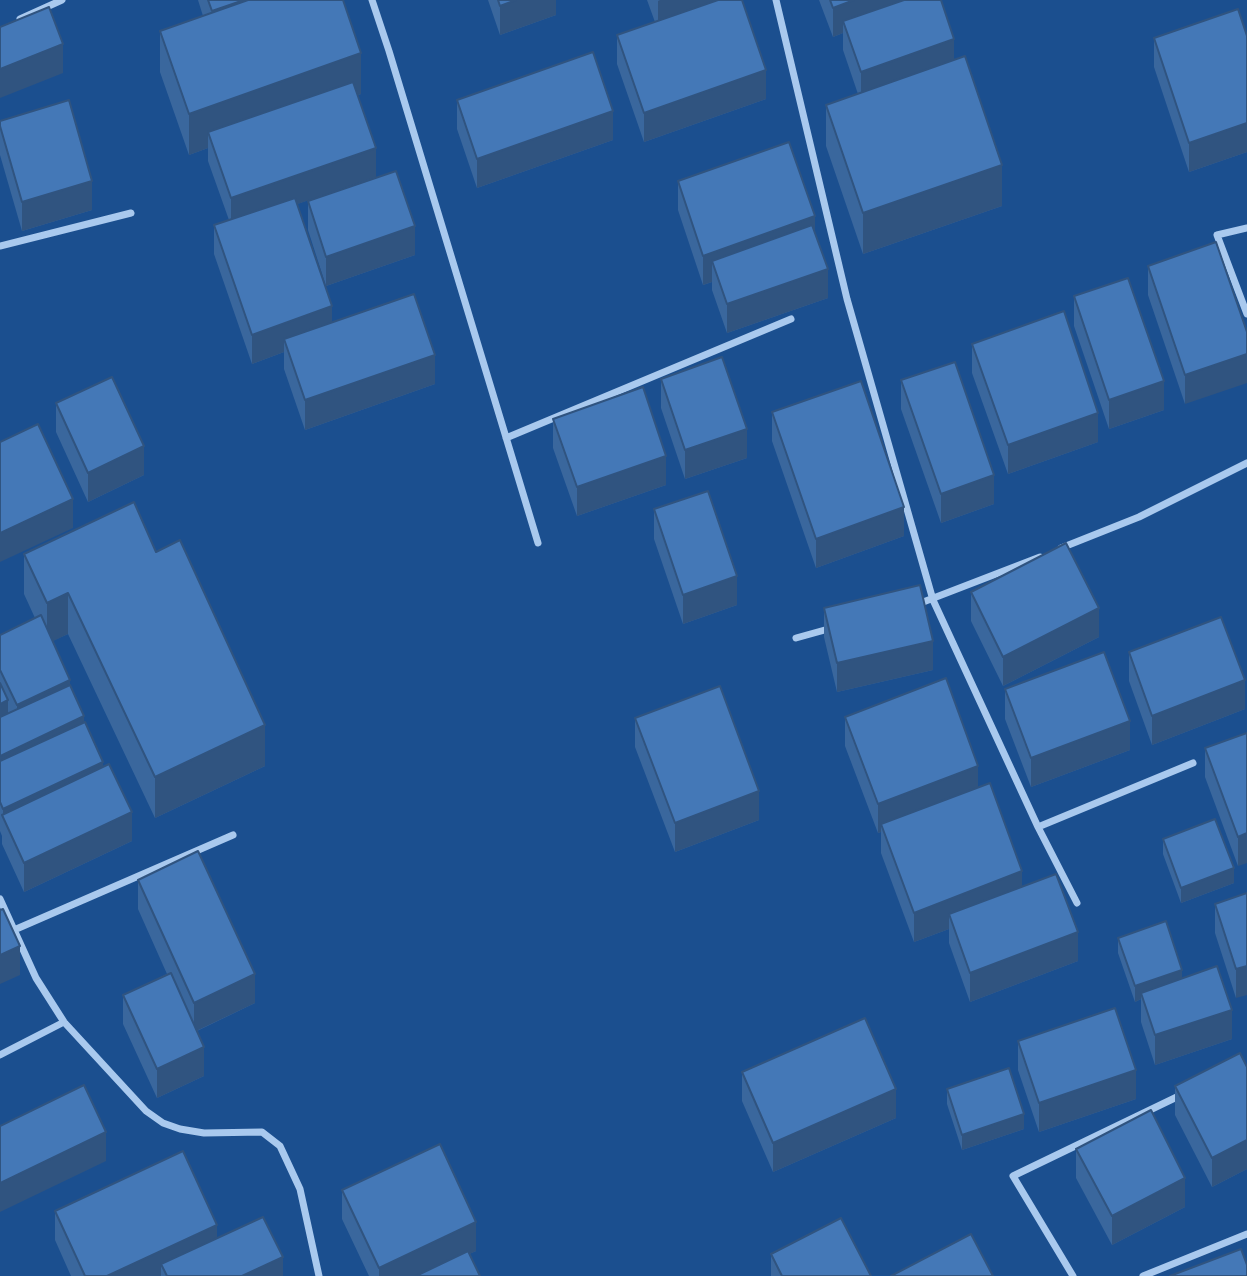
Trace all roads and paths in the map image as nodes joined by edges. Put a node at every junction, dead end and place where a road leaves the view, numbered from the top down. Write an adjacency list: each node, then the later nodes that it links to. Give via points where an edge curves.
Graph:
1 (62, 0): 4 (street)
2 (372, 0): 10 (street)
3 (776, 0): 13 (street, via 847,299)
4 (12, 23)
5 (131, 213): 7 (street)
6 (1247, 228): 8 (street, via 1217,235)
7 (0, 246)
8 (1247, 314)
9 (791, 318): 10 (street)
10 (506, 438): 12 (street)
11 (1247, 463): 13 (street, via 1139,517)
12 (538, 543)
13 (933, 600): 14 (street); 18 (street)
14 (908, 607)
15 (846, 624): 16 (street)
16 (796, 638)
17 (1193, 763): 18 (street)
18 (1038, 827): 21 (street)
19 (233, 835): 22 (street)
20 (0, 899): 22 (street)
21 (1077, 903)
22 (14, 930): 23 (street, via 36,978)
23 (64, 1022): 24 (street); 27 (street, via 146,1111 163,1123 204,1133 262,1132 280,1146 300,1189)
24 (0, 1055)
25 (1190, 1090): 28 (street, via 1013,1176)
26 (1247, 1234): 29 (street)
27 (319, 1276)
28 (1073, 1276)
29 (1143, 1276)

